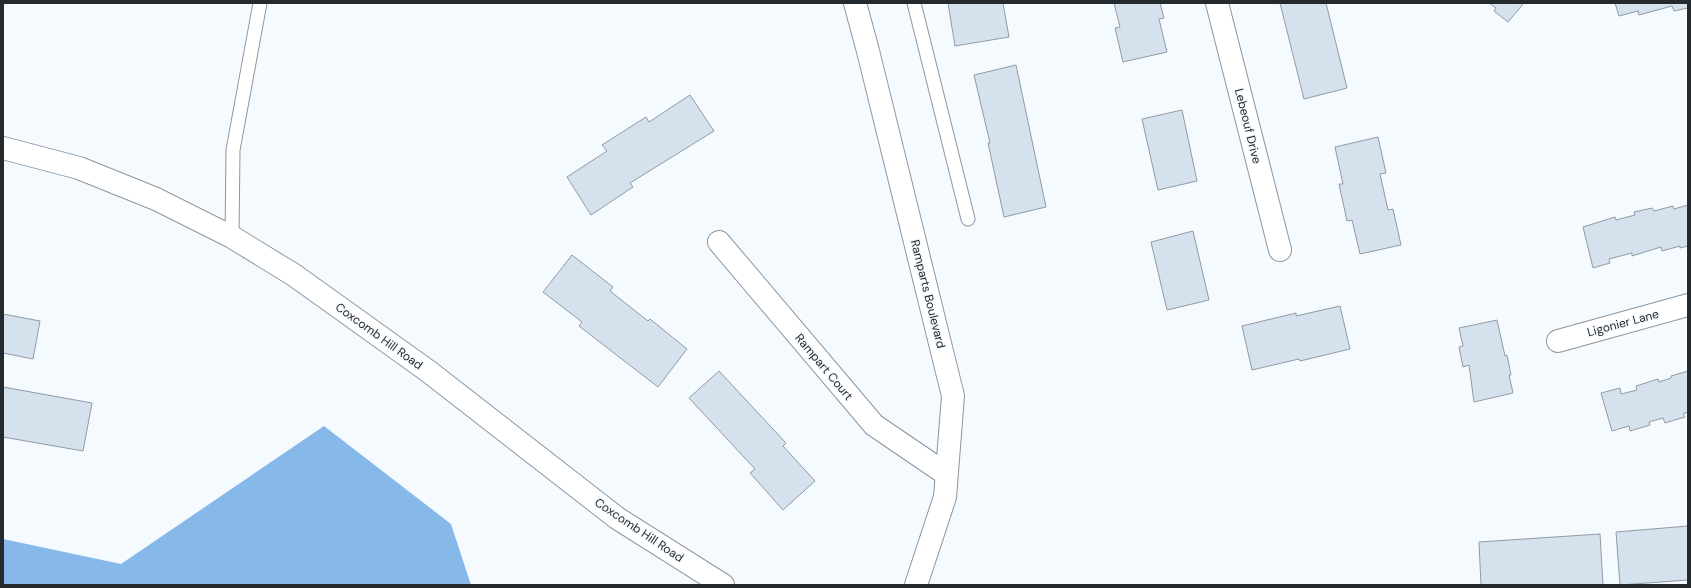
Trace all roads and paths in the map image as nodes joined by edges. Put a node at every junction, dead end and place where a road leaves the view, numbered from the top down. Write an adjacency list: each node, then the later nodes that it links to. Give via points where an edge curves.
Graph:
1 (260, 3): 7 (lane, via 233,150)
2 (855, 3): 12 (street, Ramparts Boulevard, via 953,396)
3 (914, 3): 6 (lane)
4 (1217, 3): 9 (street, Lebeouf Drive)
5 (3, 148): 7 (street, Coxcomb Hill Road, via 79,168 156,199)
6 (968, 219)
7 (232, 237): 13 (street, Coxcomb Hill Road, via 294,275 428,371 617,518)
8 (719, 242): 12 (street, Rampart Court, via 874,425)
9 (1280, 250)
10 (1688, 305): 11 (street, Ligonier Lane)
11 (1558, 341)
12 (946, 474): 14 (street, Ramparts Boulevard, via 945,497)
13 (723, 585)
14 (916, 585)

